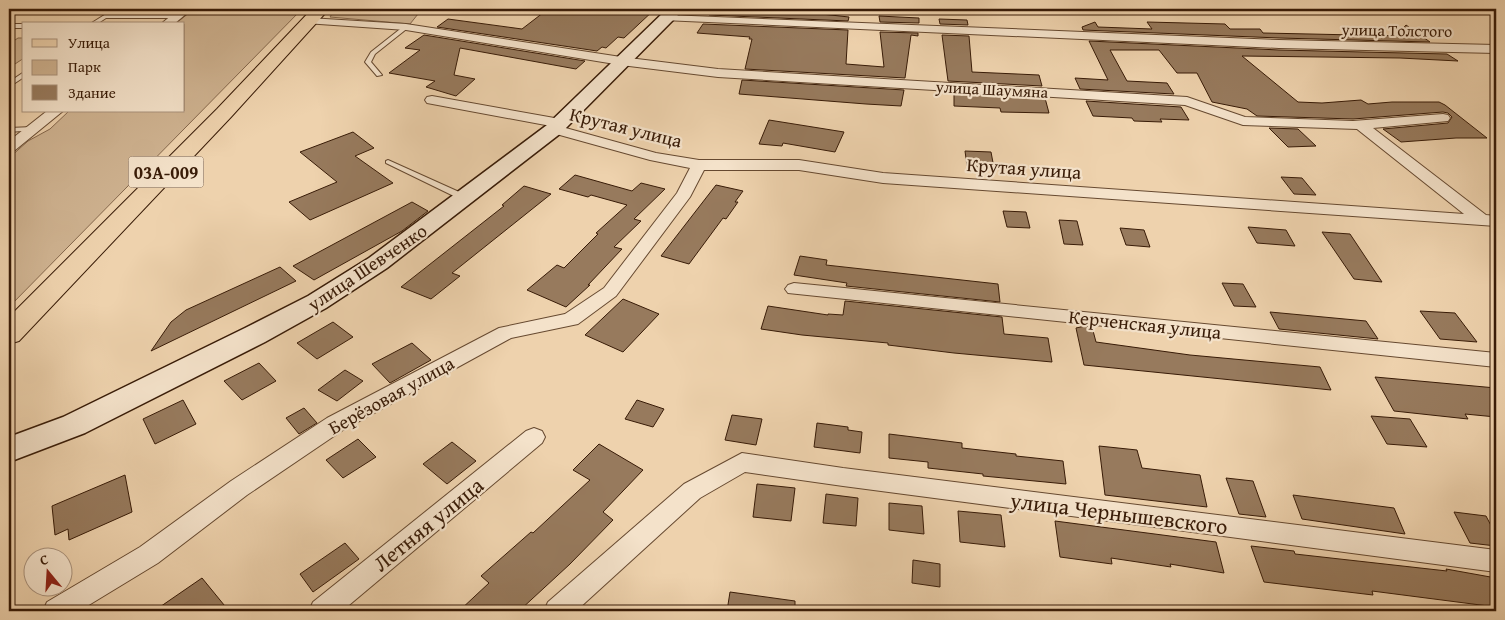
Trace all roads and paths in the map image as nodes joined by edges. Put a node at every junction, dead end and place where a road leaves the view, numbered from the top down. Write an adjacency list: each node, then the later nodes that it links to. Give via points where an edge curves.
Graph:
1 (117, 9): 5 (lane)
2 (181, 12): 5 (lane); 7 (street)
3 (672, 13): 11 (street, улица Толстого, via 1279,44); 12 (main road, улица Шевченко)
4 (315, 15): 10 (street, улица Шаумяна); 29 (main road, 03А-009)
5 (106, 17): 6 (lane)
6 (97, 22)
7 (169, 22)
8 (9, 26): 9 (lane)
9 (22, 26)
10 (406, 27): 12 (street, улица Шаумяна); 14 (lane, via 372,53 368,62)
11 (1496, 49)
12 (621, 61): 19 (street, улица Шаумяна, via 718,73 1187,101 1243,121); 20 (main road, улица Шевченко)
13 (22, 75): 15 (lane)
14 (379, 75)
15 (9, 85)
16 (432, 100): 20 (street)
17 (55, 112): 21 (street)
18 (1443, 118): 19 (street, улица Шаумяна)
19 (1360, 124): 27 (street)
20 (557, 126): 25 (street, Крутая улица, via 654,157); 26 (main road, улица Шевченко)
21 (33, 129): 22 (lane); 23 (street)
22 (9, 130)
23 (9, 148)
24 (388, 162): 26 (lane)
25 (699, 165): 27 (street, Крутая улица, via 799,165 883,178); 34 (street, Берёзовая улица, via 684,194 610,292 602,298 571,319 506,334 335,424 239,488 149,555)
26 (466, 198): 32 (main road, улица Шевченко, via 378,263 317,302 74,425)
27 (1489, 220)
28 (794, 289): 30 (street, Керченская улица)
29 (9, 334)
30 (1496, 360)
31 (534, 437): 35 (street, Летняя улица)
32 (9, 450)
33 (1496, 561): 36 (street, улица Чернышевского, via 742,462 692,491)
34 (56, 611)
35 (322, 611)
36 (557, 611)

